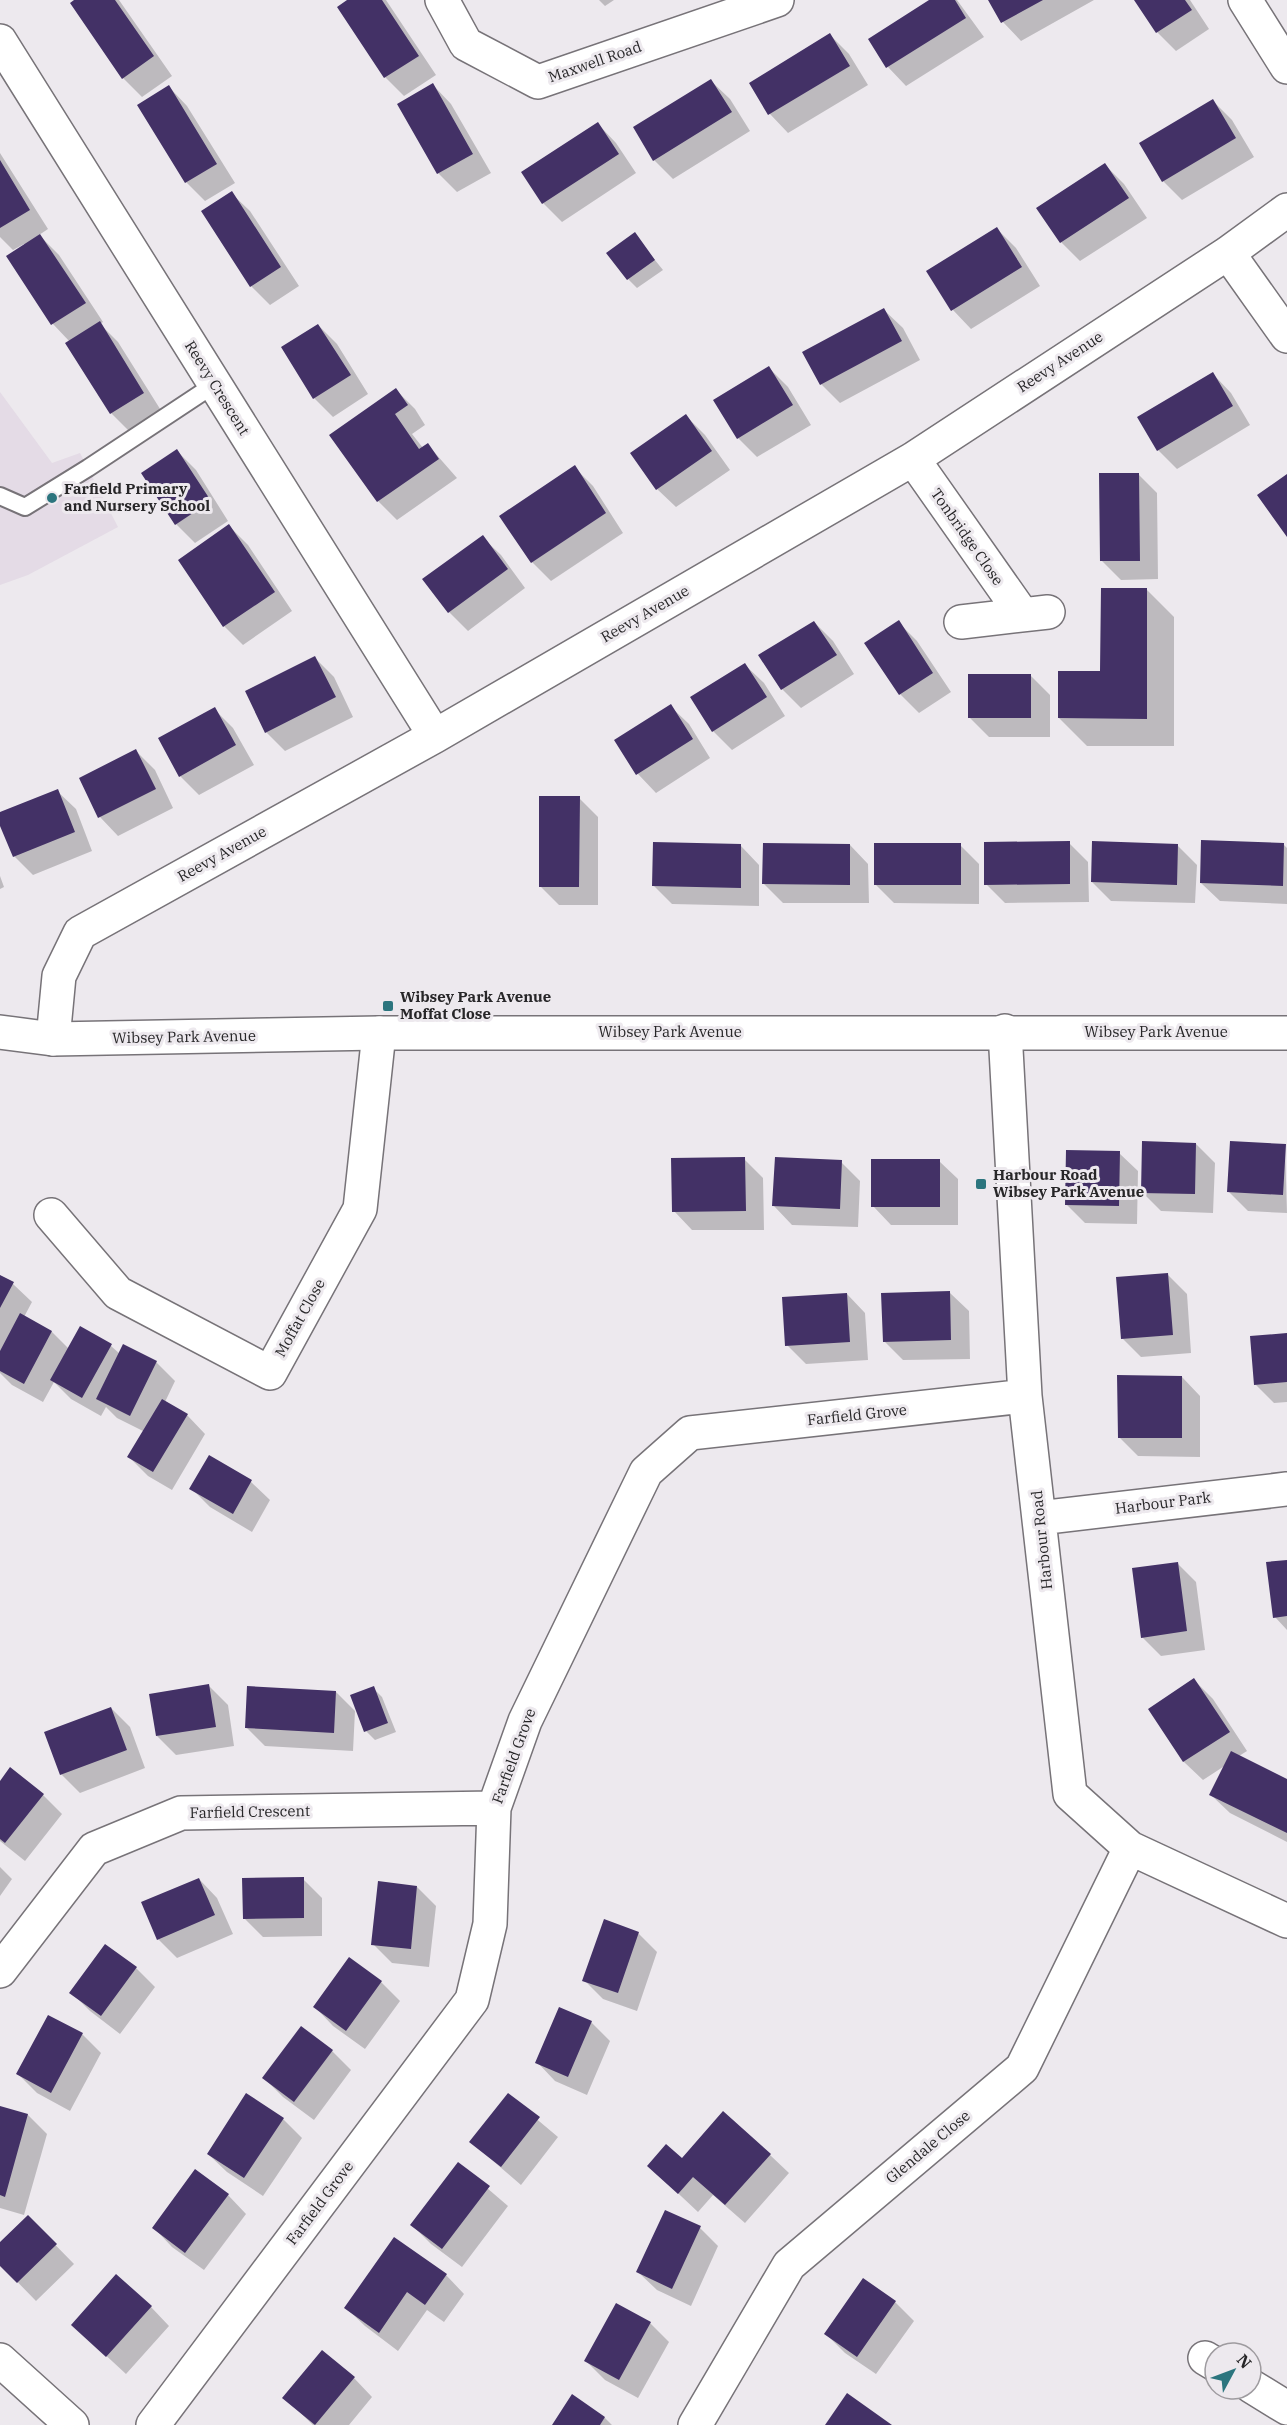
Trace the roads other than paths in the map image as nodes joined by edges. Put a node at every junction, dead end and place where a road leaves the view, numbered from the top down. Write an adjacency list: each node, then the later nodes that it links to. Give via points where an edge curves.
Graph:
1 (442, 0): 2 (street, Maxwell Road, via 466,44 538,82)
2 (777, 0)
3 (1245, 0): 5 (street)
4 (0, 40): 9 (street, Reevy Crescent)
5 (1287, 67)
6 (1287, 210): 7 (street, Reevy Avenue)
7 (1228, 253): 8 (street); 10 (street, Reevy Avenue)
8 (1287, 336)
9 (215, 384): 11 (lane, via 25,507); 13 (street, Reevy Crescent)
10 (913, 459): 12 (street, Tonbridge Close, via 1035,613); 13 (street, Reevy Avenue)
11 (0, 496)
12 (961, 622)
13 (435, 736): 18 (street, Reevy Avenue, via 80,933 59,976)
14 (1005, 1031): 16 (street, Wibsey Park Avenue); 17 (street, Wibsey Park Avenue); 20 (street, Harbour Road)
15 (0, 1032): 18 (street, Wibsey Park Avenue)
16 (1287, 1033)
17 (379, 1034): 18 (street, Wibsey Park Avenue); 19 (street, Moffat Close, via 360,1209 270,1373 118,1293)
18 (53, 1039)
19 (51, 1215)
20 (1025, 1396): 22 (street, Harbour Road); 23 (street, Farfield Grove, via 690,1433 646,1472 525,1721)
21 (1287, 1489): 22 (street, Harbour Park)
22 (1039, 1518): 24 (street, Harbour Road, via 1070,1794)
23 (494, 1808): 26 (street, Farfield Crescent, via 181,1813 94,1849); 31 (street, Farfield Grove, via 490,1924 472,2000)
24 (1130, 1848): 25 (street, Harbour Road); 32 (street, Glendale Close, via 1022,2068 789,2265)
25 (1287, 1921)
26 (0, 1971)
27 (0, 2360): 30 (street)
28 (1263, 2393): 29 (street)
29 (1287, 2408)
30 (72, 2425)
31 (153, 2425)
32 (695, 2425)

